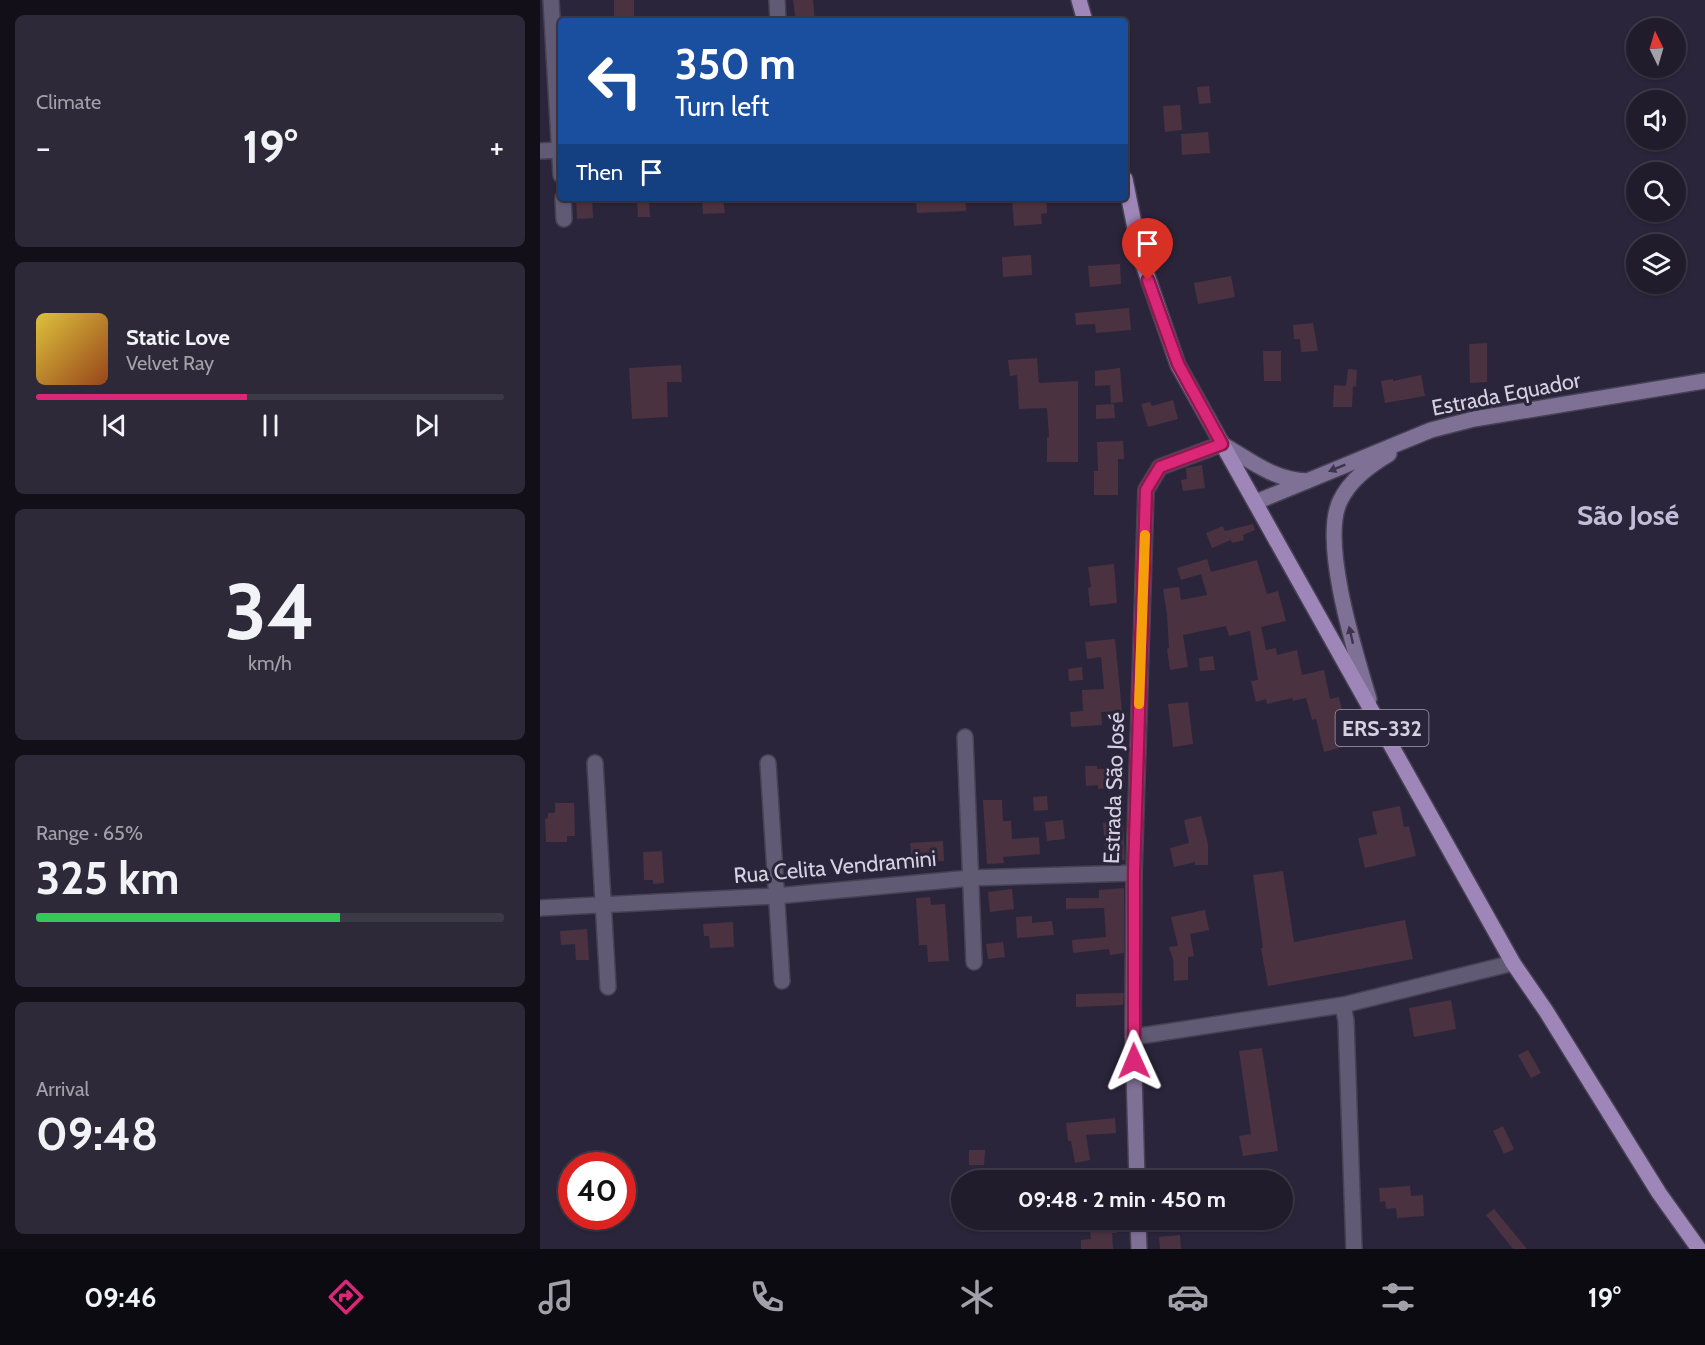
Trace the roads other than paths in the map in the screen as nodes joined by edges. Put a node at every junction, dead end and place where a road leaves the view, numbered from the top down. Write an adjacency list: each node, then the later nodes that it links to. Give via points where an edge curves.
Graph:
1 (551, 0): 6 (street)
2 (777, 0): 4 (street)
3 (1079, 0): 5 (main road)
4 (778, 18)
5 (1084, 18)
6 (558, 117)
7 (558, 150): 8 (street)
8 (540, 151)
9 (1128, 194): 14 (main road, ERS-332, via 1141,258 1178,364)
10 (562, 201): 11 (street)
11 (564, 219)
12 (1705, 381): 13 (street, Estrada Equador, via 1474,419)
13 (1431, 430): 15 (street, Estrada Equador, one-way to 15); 17 (street, one-way to 13, via 1351,639 1333,545 1338,503 1353,480 1386,455)
14 (1222, 444): 15 (street, via 1266,471); 16 (main road, ERS-332); 21 (street, Estrada São José, via 1160,467 1146,490)
15 (1307, 481): 16 (street, Estrada Equador)
16 (1256, 502): 17 (main road, ERS-332)
17 (1373, 711): 27 (main road, ERS-332)
18 (965, 737): 22 (street)
19 (595, 763): 24 (street)
20 (768, 763): 23 (street)
21 (1134, 873): 22 (street, Rua Celita Vendramini); 31 (street, Estrada São José)
22 (971, 878): 23 (street, Rua Celita Vendramini); 26 (street)
23 (776, 896): 24 (street, Rua Celita Vendramini); 28 (street)
24 (603, 906): 25 (street, Rua Celita Vendramini); 29 (street)
25 (540, 908)
26 (974, 962)
27 (1513, 963): 30 (street); 36 (main road, ERS-332, via 1659,1193)
28 (782, 981)
29 (608, 987)
30 (1343, 1005): 31 (street); 35 (street)
31 (1133, 1037): 32 (street, Estrada São José)
32 (1137, 1170)
33 (1138, 1230): 34 (street)
34 (1139, 1249)
35 (1354, 1249)
36 (1699, 1249)

